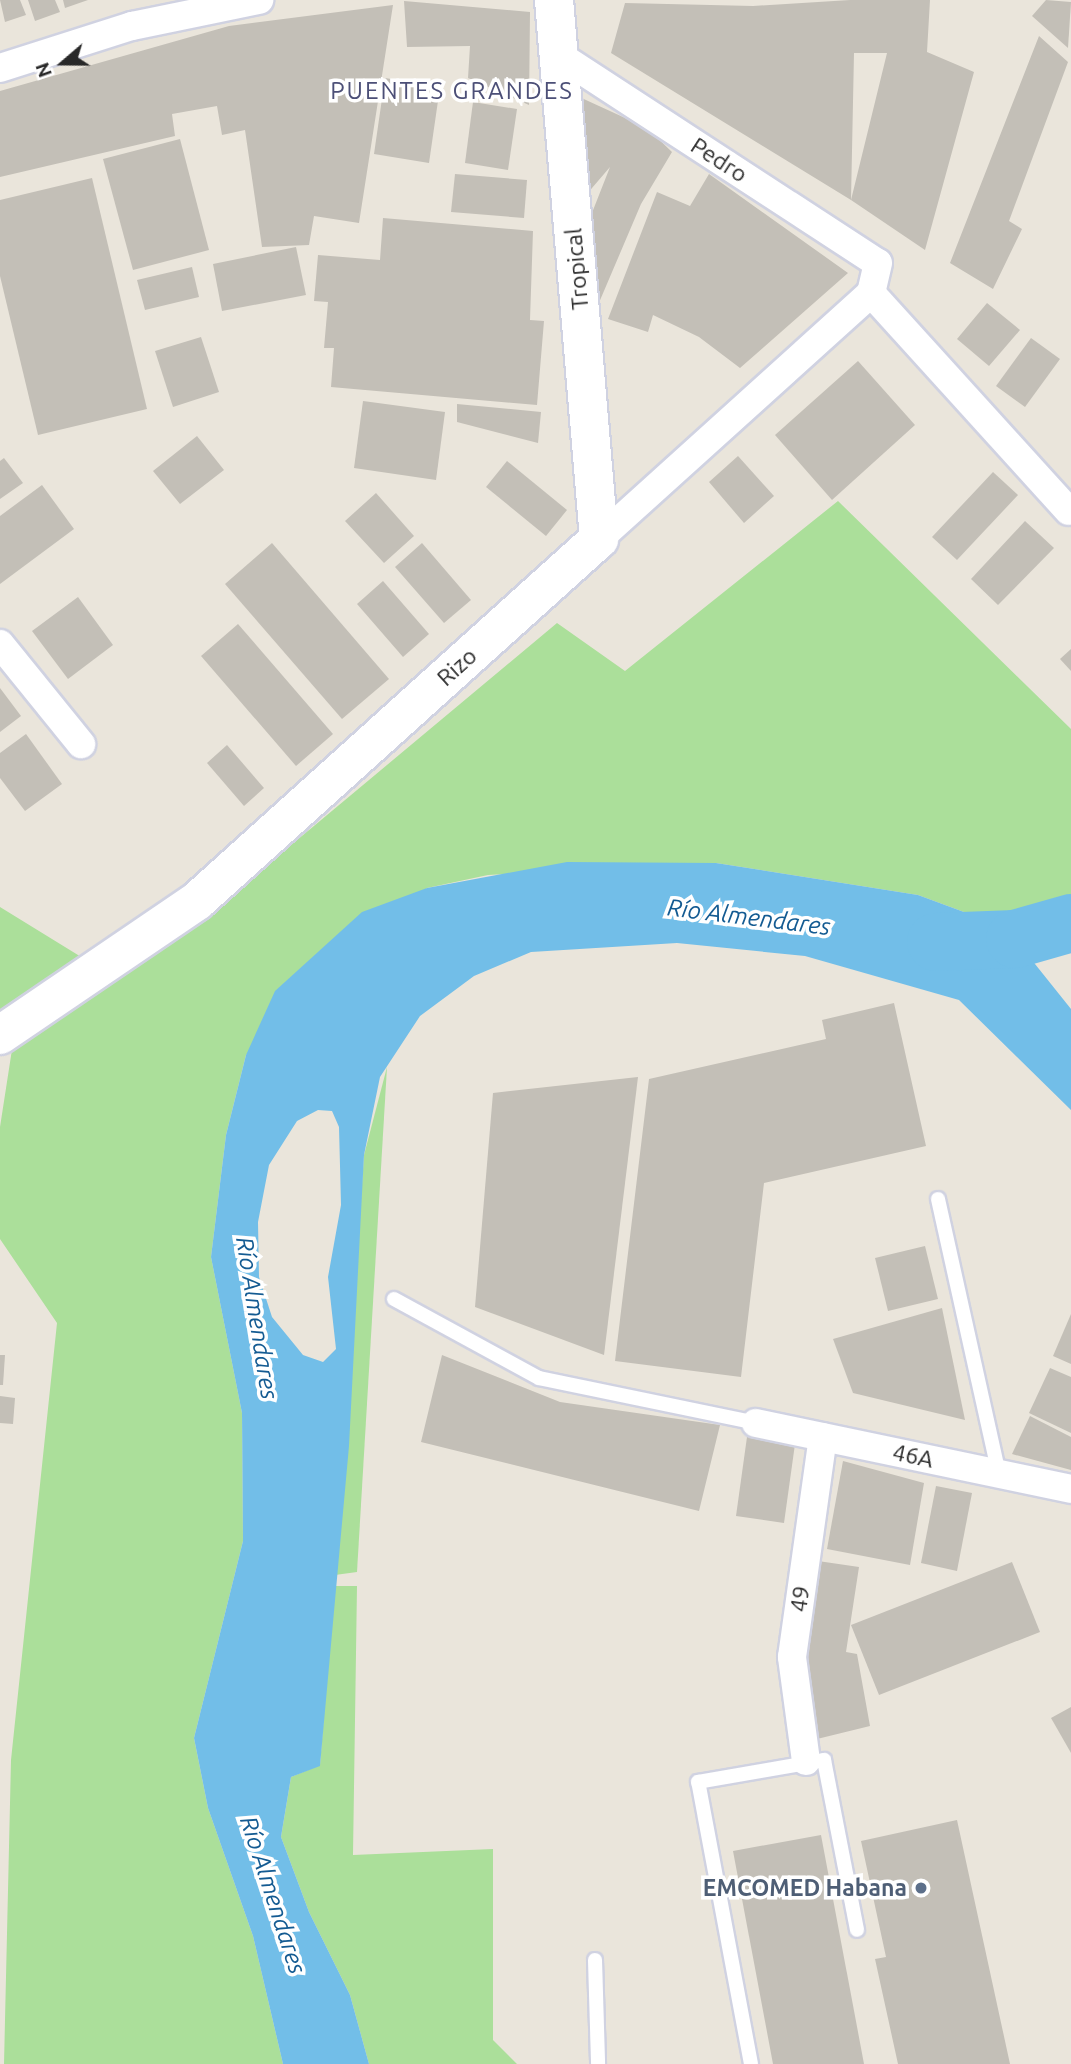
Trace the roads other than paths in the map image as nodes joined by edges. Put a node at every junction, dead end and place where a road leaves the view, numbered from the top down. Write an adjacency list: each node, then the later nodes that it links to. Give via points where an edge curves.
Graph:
1 (258, 0): 4 (street, via 132,26)
2 (554, 0): 3 (street, Tropical)
3 (560, 56): 5 (street, Pedro, via 878,263); 7 (street, Tropical)
4 (0, 68)
5 (871, 293): 6 (street); 7 (street, Rizo)
6 (1069, 511)
7 (599, 539): 10 (street, Rizo, via 197,901)
8 (0, 644): 9 (street)
9 (81, 744)
10 (0, 1035)
11 (938, 1199): 15 (lane)
12 (394, 1299): 13 (lane, via 539,1378)
13 (756, 1423): 14 (street, 46A)
14 (823, 1437): 15 (street, 46A); 17 (street, 49, via 792,1657)
15 (999, 1474): 16 (street, 46A)
16 (1071, 1489)
17 (806, 1761): 18 (lane, via 824,1760); 21 (lane, via 698,1782)
18 (857, 1930)
19 (595, 1960): 20 (lane)
20 (598, 2064)
21 (751, 2064)

